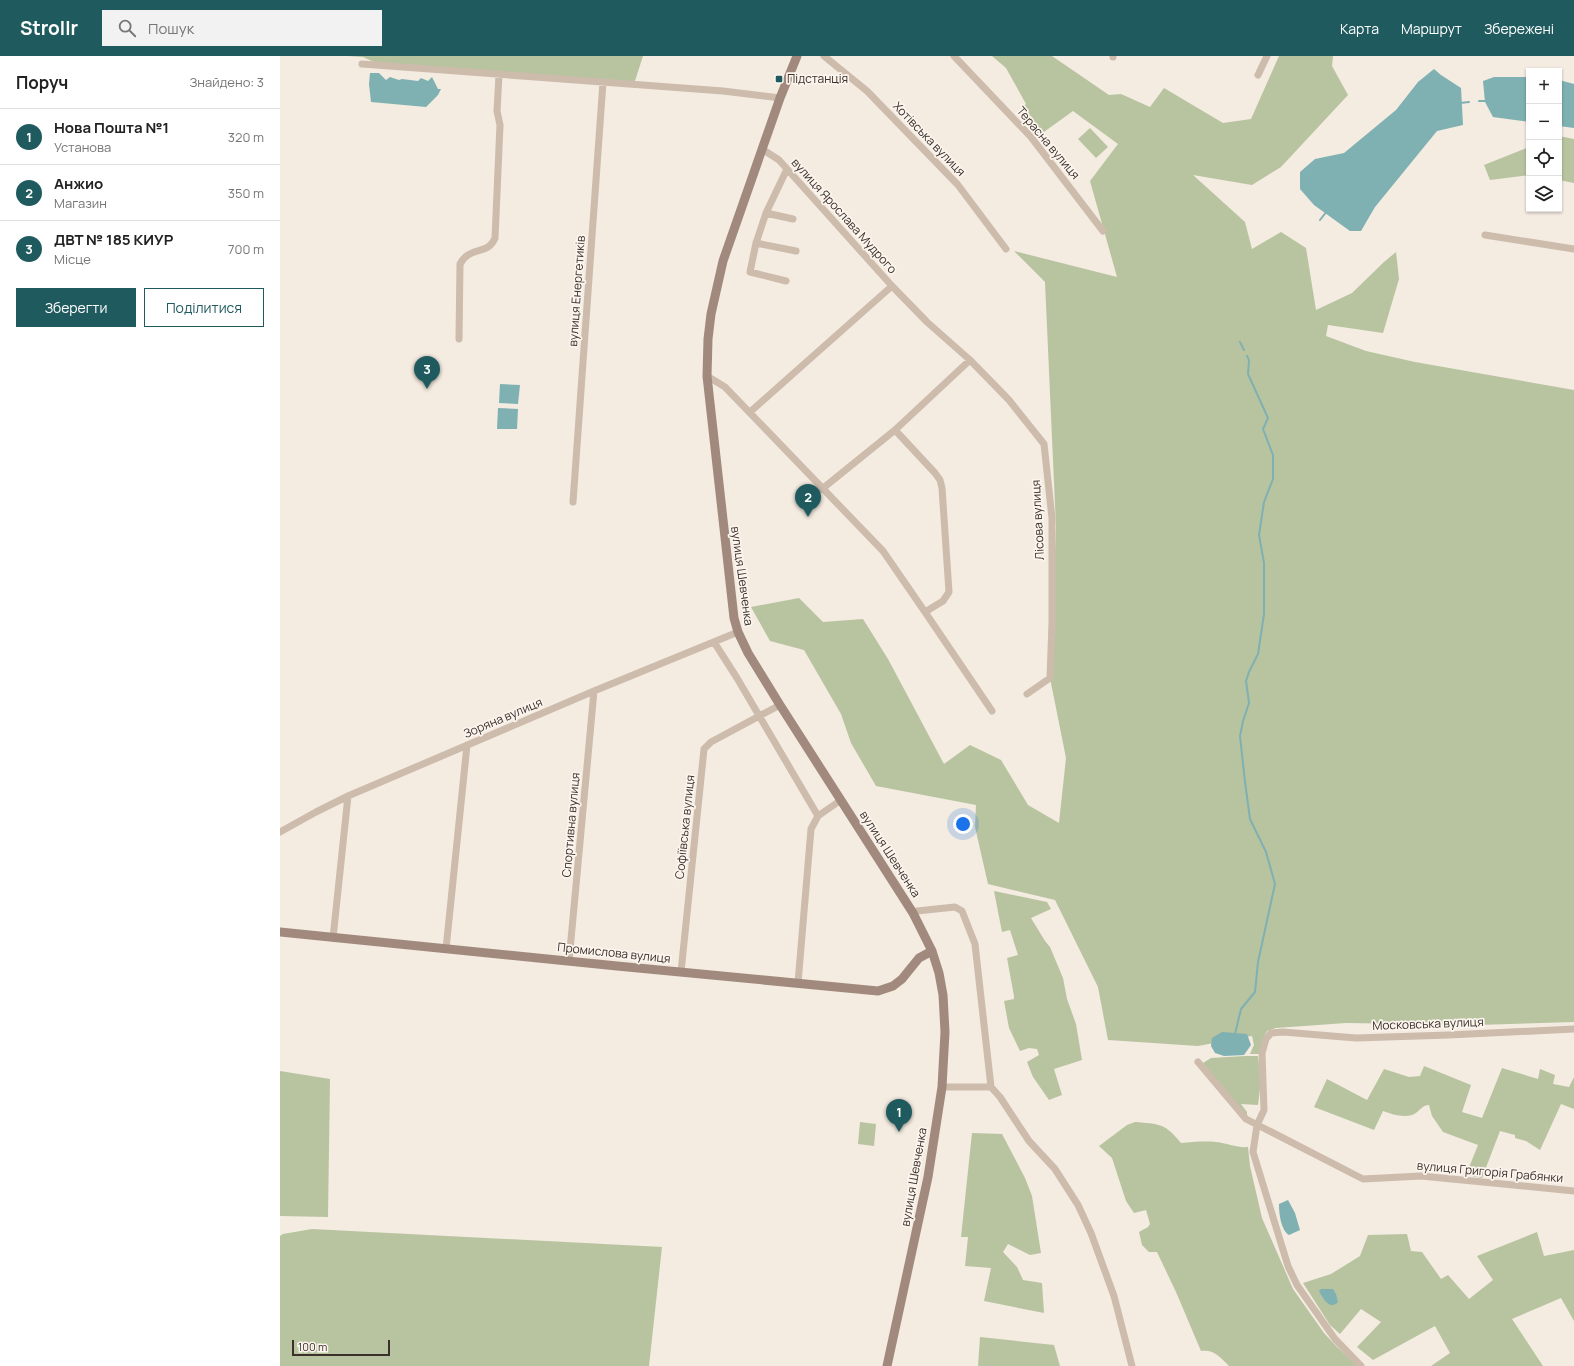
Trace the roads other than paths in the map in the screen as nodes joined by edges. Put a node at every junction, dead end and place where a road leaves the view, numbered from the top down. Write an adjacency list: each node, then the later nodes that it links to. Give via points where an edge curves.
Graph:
1 (797, 56): 9 (street, вулиця Шевченка)
2 (824, 56): 17 (street, Хотівська вулиця, via 867,90 958,185)
3 (954, 56): 14 (street, Терасна вулиця, via 1031,136)
4 (1267, 56): 7 (street)
5 (362, 64): 6 (street)
6 (499, 75): 8 (street); 22 (street, via 497,111 500,125 495,238 488,248 467,254 460,264)
7 (1258, 75)
8 (603, 82): 9 (street); 28 (street, вулиця Енергетиків)
9 (780, 98): 10 (street, вулиця Шевченка)
10 (762, 149): 11 (street, вулиця Ярослава Мудрого, via 779,160); 24 (street, вулиця Шевченка, via 718,280 708,339)
11 (787, 169): 12 (street); 21 (street, вулиця Ярослава Мудрого)
12 (766, 213): 13 (street); 16 (street)
13 (793, 220)
14 (1103, 231)
15 (1485, 235): 18 (street)
16 (756, 243): 19 (street); 20 (street, via 750,272)
17 (1006, 249)
18 (1574, 249)
19 (796, 251)
20 (786, 281)
21 (892, 286): 23 (street, Лісова вулиця, via 927,322); 25 (street, вулиця Ярослава Мудрого)
22 (458, 339)
23 (970, 360): 26 (street); 33 (street, Лісова вулиця, via 1009,400 1044,444 1052,518 1050,678)
24 (707, 376): 25 (street, via 725,387); 30 (street, вулиця Шевченка, via 721,512)
25 (750, 412): 27 (street)
26 (895, 430): 27 (street); 29 (street, via 935,473 942,488 949,592 943,601)
27 (822, 489): 29 (street, via 883,551)
28 (572, 502)
29 (925, 612): 35 (street)
30 (738, 632): 31 (street, Зоряна вулиця); 34 (street, вулиця Шевченка)
31 (714, 642): 32 (street, Зоряна вулиця); 36 (street)
32 (594, 691): 37 (street, Зоряна вулиця); 47 (street, Спортивна вулиця)
33 (1027, 694)
34 (780, 705): 36 (street); 39 (street, вулиця Шевченка)
35 (992, 711)
36 (758, 716): 40 (street); 48 (street, Софіївська вулиця, via 711,742 704,749)
37 (467, 745): 38 (street, Зоряна вулиця); 45 (street)
38 (348, 796): 41 (street, Зоряна вулиця); 44 (street)
39 (841, 800): 40 (street); 42 (street, вулиця Шевченка)
40 (818, 816): 49 (street, via 811,829)
41 (280, 832)
42 (913, 912): 46 (street, вулиця Шевченка); 53 (street, via 956,907 962,911 975,944)
43 (280, 932): 44 (street, Промислова вулиця)
44 (333, 938): 45 (street, Промислова вулиця)
45 (446, 949): 47 (street, Промислова вулиця)
46 (932, 951): 49 (street, Промислова вулиця, via 919,958 902,979 884,989); 52 (street, вулиця Шевченка, via 939,973 945,1014)
47 (569, 961): 48 (street, Промислова вулиця)
48 (681, 972): 49 (street, Промислова вулиця)
49 (798, 983)
50 (1574, 1029): 54 (street, Московська вулиця, via 1356,1038 1271,1033 1266,1039 1262,1053 1264,1110)
51 (1198, 1062): 54 (street, вулиця Григорія Грабянки, via 1246,1119)
52 (942, 1087): 53 (street); 56 (street, вулиця Шевченка, via 928,1177)
53 (991, 1087): 57 (street, via 1030,1141 1055,1169 1078,1205 1092,1233 1114,1296)
54 (1257, 1125): 55 (street, вулиця Григорія Грабянки, via 1363,1179 1421,1176); 58 (street, via 1253,1152 1288,1266 1297,1285 1335,1339)
55 (1574, 1191)
56 (887, 1366)
57 (1132, 1366)
58 (1361, 1366)

